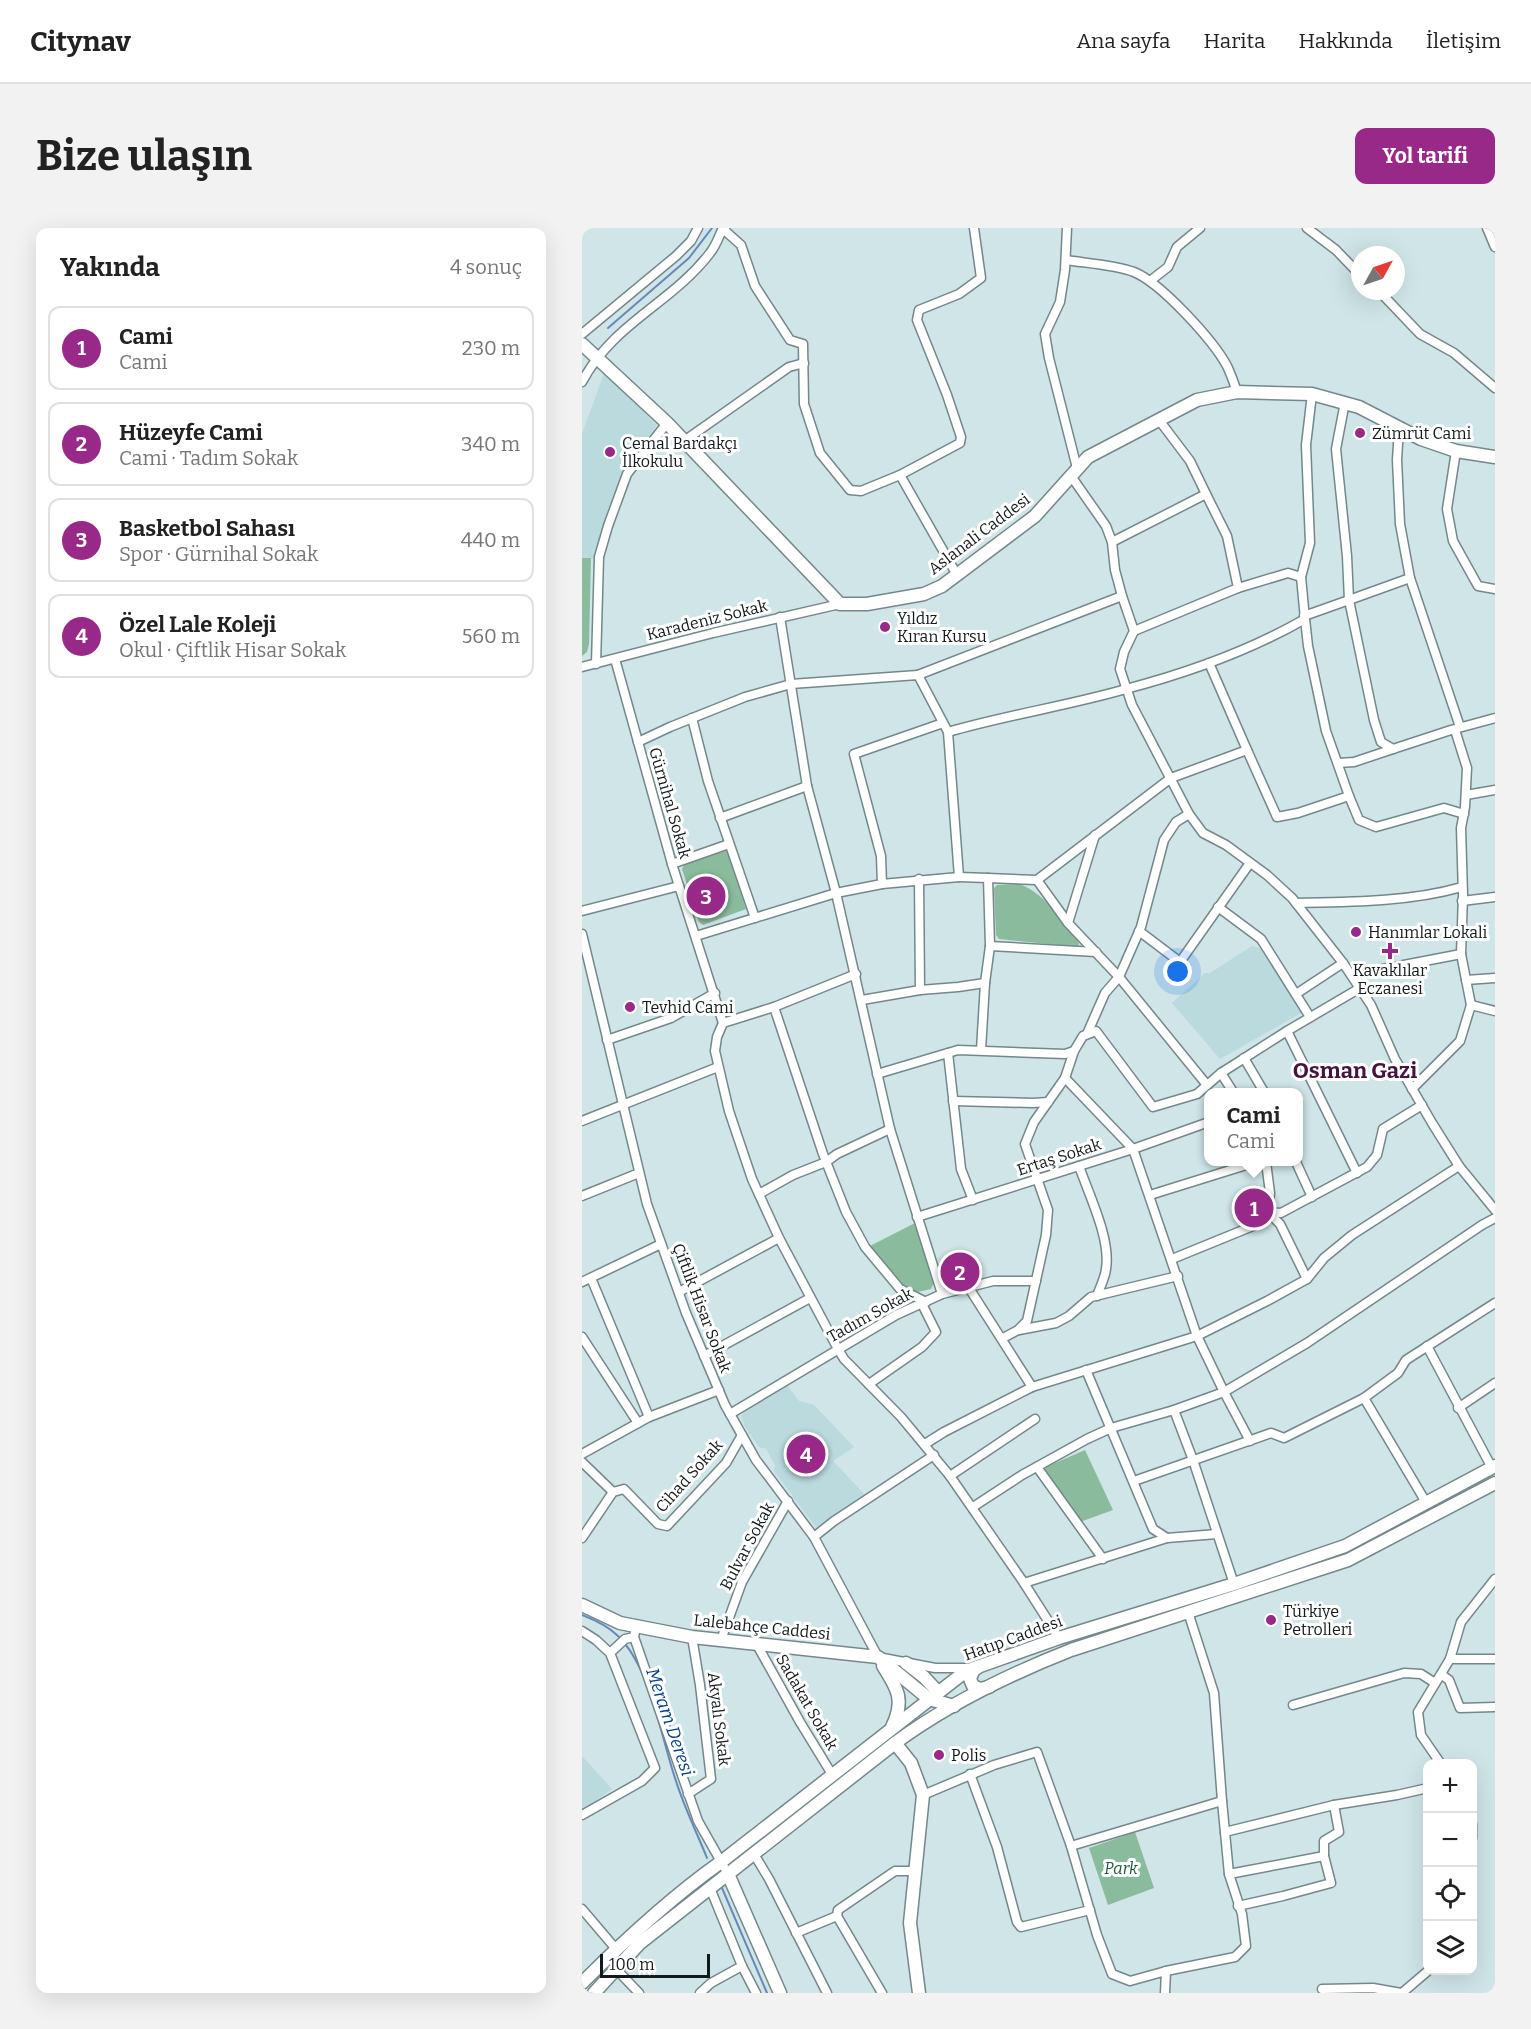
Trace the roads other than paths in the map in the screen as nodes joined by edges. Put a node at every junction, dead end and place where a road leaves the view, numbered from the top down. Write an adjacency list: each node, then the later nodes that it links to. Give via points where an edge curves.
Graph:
1 (698, 228): 13 (street, via 676,256)
2 (724, 228): 15 (street, via 711,252 682,284 636,318); 16 (street, via 741,245 755,286 790,340 803,344)
3 (974, 228): 29 (street, via 981,278 959,294 919,310 917,321 947,394 960,443)
4 (1067, 228): 9 (street)
5 (1200, 228): 11 (street, via 1177,248 1168,267)
6 (1307, 228): 10 (street)
7 (1486, 228): 8 (street)
8 (1495, 247)
9 (1066, 260): 11 (street, via 1133,272); 28 (street, via 1060,303 1045,334)
10 (1351, 266)
11 (1149, 281): 19 (street, via 1203,334 1227,366)
12 (1388, 300): 18 (street, via 1420,334 1454,353)
13 (582, 334)
14 (582, 344): 15 (main road)
15 (597, 358): 17 (street); 23 (main road)
16 (804, 363): 25 (street, via 789,367); 29 (street, via 804,404 820,453 850,490 861,491)
17 (582, 382)
18 (1495, 388)
19 (1237, 392): 20 (main road, Aslanali Caddesi); 22 (main road, Aslanali Caddesi, via 1197,400)
20 (1312, 394): 21 (main road, Aslanali Caddesi); 33 (street, via 1306,445 1310,543)
21 (1345, 402): 24 (main road, Aslanali Caddesi); 38 (street, via 1336,449)
22 (1159, 420): 28 (main road, Aslanali Caddesi, via 1088,457); 30 (street, via 1190,461)
23 (667, 423): 25 (main road); 45 (street, via 627,474 605,536 599,557)
24 (1399, 428): 26 (main road, Aslanali Caddesi); 34 (street, via 1400,524)
25 (684, 441): 39 (main road)
26 (1456, 451): 27 (main road, Aslanali Caddesi); 36 (street, via 1447,509 1453,541 1478,586)
27 (1495, 457)
28 (1074, 472): 31 (street); 32 (main road, Aslanali Caddesi, via 1035,516)
29 (900, 475): 32 (street)
30 (1206, 494): 31 (street); 35 (street, via 1227,536)
31 (1112, 542): 37 (street)
32 (957, 575): 39 (main road, Aslanali Caddesi, via 924,594 867,604)
33 (1301, 577): 35 (street, via 1288,573); 41 (street)
34 (1410, 578): 38 (street); 53 (street)
35 (1238, 588): 42 (street)
36 (1495, 589)
37 (1122, 596): 42 (street); 47 (street)
38 (1349, 600): 41 (street); 56 (street, via 1374,720 1381,742)
39 (840, 604): 40 (street, Karadeniz Sokak)
40 (780, 617): 43 (street, Karadeniz Sokak); 48 (street)
41 (1304, 617): 44 (street, via 1287,629); 58 (street, via 1326,731)
42 (1134, 631): 49 (street, via 1120,669)
43 (615, 659): 45 (street, Karadeniz Sokak); 55 (street, Gürnihal Sokak)
44 (1209, 663): 49 (street); 57 (street)
45 (596, 664): 46 (street, Karadeniz Sokak)
46 (582, 667)
47 (918, 675): 48 (street); 52 (street)
48 (791, 684): 50 (street); 60 (street)
49 (1127, 689): 54 (street); 59 (street)
50 (692, 718): 55 (street); 66 (street)
51 (1495, 718): 53 (street)
52 (943, 723): 54 (street); 75 (street, via 854,754 881,856)
53 (1457, 729): 56 (street); 62 (street, via 1467,768)
54 (948, 732): 71 (street)
55 (638, 742): 70 (street, Gürnihal Sokak)
56 (1393, 749): 58 (street)
57 (1247, 750): 59 (street); 63 (street, via 1277,817)
58 (1338, 763): 63 (street)
59 (1171, 778): 64 (street); 67 (street)
60 (807, 786): 66 (street); 78 (street)
61 (1495, 790): 62 (street)
62 (1466, 795): 65 (street)
63 (1349, 796): 65 (street, via 1359,820 1376,828 1444,808)
64 (1189, 814): 69 (street, via 1203,833 1226,844); 86 (street, via 1176,822 1164,840)
65 (1464, 814): 77 (street)
66 (720, 818): 68 (street)
67 (1095, 835): 74 (street); 85 (street)
68 (729, 844): 70 (street); 84 (street)
69 (1250, 863): 81 (street); 82 (street)
70 (672, 864): 76 (street, Gürnihal Sokak)
71 (959, 877): 72 (street); 73 (street)
72 (988, 878): 74 (street); 89 (street)
73 (919, 879): 75 (street); 100 (street)
74 (1037, 880): 85 (street)
75 (882, 884): 78 (street)
76 (679, 886): 83 (street); 88 (street, Gürnihal Sokak)
77 (1462, 887): 80 (street); 81 (street, via 1417,896)
78 (836, 892): 84 (street); 93 (street)
79 (1495, 897): 80 (street)
80 (1462, 901): 91 (street)
81 (1296, 903): 92 (street)
82 (1218, 907): 86 (street, via 1180,962); 102 (street, via 1261,939)
83 (582, 911)
84 (755, 918): 88 (street)
85 (1068, 923): 90 (street)
86 (1139, 931): 95 (street)
87 (582, 934): 111 (street, Çiftlik Hisar Sokak)
88 (696, 936): 101 (street, Gürnihal Sokak)
89 (990, 946): 90 (street); 98 (street)
90 (1096, 952): 95 (street)
91 (1461, 954): 94 (street); 97 (street)
92 (1343, 963): 94 (street); 102 (street)
93 (856, 974): 103 (street); 105 (street)
94 (1352, 975): 99 (street)
95 (1119, 977): 110 (street, via 1105,993); 120 (street)
96 (1495, 978): 97 (street)
97 (1466, 980): 104 (street)
98 (985, 983): 100 (street); 112 (street)
99 (1360, 988): 107 (street); 123 (street)
100 (920, 990): 103 (street)
101 (715, 993): 108 (street, Gürnihal Sokak); 111 (street, via 671,1018)
102 (1296, 994): 107 (street)
103 (862, 1000): 118 (street)
104 (1472, 1005): 106 (street); 123 (street, via 1460,1041)
105 (774, 1007): 108 (street); 132 (street)
106 (1495, 1011)
107 (1310, 1017): 109 (street)
108 (723, 1023): 116 (street, via 715,1051)
109 (1287, 1031): 115 (street); 139 (street)
110 (1088, 1034): 113 (street); 120 (street, via 1096,1031 1153,1107 1197,1094)
111 (607, 1040): 127 (street, Çiftlik Hisar Sokak)
112 (981, 1050): 113 (street, via 1065,1054); 114 (street)
113 (1074, 1051): 119 (street)
114 (948, 1053): 118 (street); 124 (street)
115 (1244, 1058): 117 (street); 122 (street)
116 (718, 1067): 127 (street); 141 (street, via 729,1111)
117 (1221, 1073): 120 (street); 121 (street)
118 (877, 1074): 130 (street)
119 (1065, 1078): 125 (street); 131 (street)
120 (1207, 1085)
121 (1230, 1088)
122 (1262, 1088)
123 (1412, 1089): 126 (street)
124 (952, 1101): 125 (street); 145 (street, via 961,1169)
125 (1048, 1102): 140 (street, via 1025,1144)
126 (1422, 1105): 137 (street); 139 (street, via 1383,1129 1377,1155)
127 (623, 1106): 128 (street); 138 (street, Çiftlik Hisar Sokak)
128 (582, 1121)
129 (1204, 1124): 131 (street, Ertaş Sokak)
130 (890, 1129): 132 (street); 148 (street)
131 (1133, 1149): 133 (street, Ertaş Sokak); 142 (street)
132 (826, 1162): 141 (street); 162 (street, via 865,1247 900,1289)
133 (1079, 1166): 140 (street, Ertaş Sokak); 160 (street, via 1107,1250 1106,1269)
134 (1241, 1166): 142 (street)
135 (1267, 1166): 147 (street)
136 (1298, 1166): 144 (street)
137 (1459, 1166): 146 (street); 154 (street, via 1352,1235 1324,1258)
138 (639, 1173): 143 (street); 151 (street, Çiftlik Hisar Sokak)
139 (1357, 1173): 144 (street)
140 (1036, 1179): 145 (street, Ertaş Sokak); 156 (street, via 1048,1209)
141 (759, 1194): 150 (street)
142 (1150, 1195): 152 (street)
143 (582, 1196)
144 (1312, 1197): 147 (street, via 1281,1213)
145 (973, 1200): 148 (street, Ertaş Sokak)
146 (1495, 1210)
147 (1268, 1212): 152 (street, via 1253,1226); 154 (street, via 1280,1224)
148 (917, 1217): 159 (street)
149 (1495, 1218): 176 (street, via 1307,1343)
150 (778, 1238): 158 (street); 161 (street)
151 (661, 1244): 155 (street); 158 (street, Çiftlik Hisar Sokak)
152 (1172, 1259): 153 (street)
153 (1178, 1276): 160 (street); 165 (street)
154 (1307, 1279): 165 (street)
155 (586, 1280): 181 (street)
156 (1036, 1281): 157 (street, Tadım Sokak, via 993,1281); 164 (street, via 1027,1321)
157 (969, 1288): 159 (street, Tadım Sokak); 167 (street)
158 (679, 1292): 170 (street, Çiftlik Hisar Sokak)
159 (942, 1294): 162 (street, Tadım Sokak)
160 (1097, 1296): 164 (street, via 1056,1323)
161 (810, 1298): 169 (street); 170 (street)
162 (924, 1303): 169 (street, Tadım Sokak); 173 (street, via 936,1332 922,1347)
163 (1495, 1303): 168 (street)
164 (1018, 1330): 167 (street)
165 (1197, 1336): 171 (street); 176 (street)
166 (582, 1337): 183 (street)
167 (1003, 1338): 174 (street)
168 (1428, 1346): 177 (street, via 1406,1360 1398,1373); 178 (street)
169 (838, 1349): 173 (street); 180 (street, Tadım Sokak)
170 (704, 1356): 175 (street, Çiftlik Hisar Sokak)
171 (1086, 1370): 174 (street); 184 (street)
172 (1495, 1383): 178 (street)
173 (868, 1384): 187 (street)
174 (1032, 1387): 187 (street)
175 (719, 1390): 180 (street, Çiftlik Hisar Sokak); 181 (street)
176 (1224, 1392): 179 (street); 186 (street)
177 (1364, 1398): 186 (street, via 1284,1437 1272,1433); 199 (street)
178 (1458, 1408): 193 (street)
179 (1174, 1410): 184 (street); 190 (street)
180 (730, 1414): 185 (street, Çiftlik Hisar Sokak)
181 (649, 1417): 183 (street)
182 (1035, 1419): 194 (street)
183 (638, 1423): 188 (street)
184 (1111, 1428): 192 (street); 195 (street)
185 (742, 1435): 197 (street, Cihad Sokak, via 726,1463 667,1526 658,1524 624,1489); 198 (street, Çiftlik Hisar Sokak)
186 (1250, 1441): 190 (street)
187 (925, 1444): 189 (street)
188 (582, 1454)
189 (934, 1455): 194 (street); 202 (street)
190 (1193, 1460): 195 (street); 201 (street)
191 (582, 1462): 197 (street)
192 (1036, 1467): 200 (street); 205 (street)
193 (1493, 1467): 199 (main road, Hatıp Caddesi)
194 (950, 1476): 200 (street)
195 (1134, 1481): 204 (street, via 1153,1529)
196 (1495, 1483): 211 (main road, Hatıp Caddesi, via 1348,1560)
197 (613, 1492): 203 (street)
198 (788, 1501): 202 (street, Çiftlik Hisar Sokak); 216 (street, Bulvar Sokak, via 742,1582)
199 (1427, 1504): 208 (main road, Hatıp Caddesi, via 1345,1546)
200 (973, 1507): 207 (street)
201 (1217, 1534): 204 (street); 208 (street)
202 (814, 1537): 219 (street, Çiftlik Hisar Sokak)
203 (582, 1538)
204 (1167, 1538): 205 (street)
205 (1103, 1559): 207 (street)
206 (1495, 1579): 209 (street)
207 (1024, 1583): 215 (street)
208 (1234, 1584): 215 (main road, Hatıp Caddesi)
209 (1492, 1588): 220 (street, via 1461,1622)
210 (582, 1605): 213 (main road, Lalebahçe Caddesi, via 620,1623)
211 (1188, 1612): 226 (main road, Hatıp Caddesi, via 1071,1650); 239 (street, via 1214,1694)
212 (582, 1631): 218 (street)
213 (631, 1634): 214 (main road, Lalebahçe Caddesi); 218 (street); 237 (street)
214 (692, 1637): 216 (main road, Lalebahçe Caddesi); 237 (street, Akyalı Sokak, via 711,1779)
215 (1059, 1638): 223 (main road, Hatıp Caddesi)
216 (721, 1640): 217 (main road, Lalebahçe Caddesi)
217 (756, 1643): 219 (main road, Lalebahçe Caddesi); 235 (street, Sadakat Sokak)
218 (612, 1651): 241 (street, via 655,1768 642,1781)
219 (878, 1657): 222 (street); 227 (main road); 231 (main road, via 900,1700)
220 (1450, 1659): 221 (street); 224 (street)
221 (1495, 1659)
222 (906, 1663): 223 (street, via 935,1668); 227 (main road, via 924,1677)
223 (977, 1666): 226 (main road, via 970,1679 973,1686); 227 (main road, Hatıp Caddesi)
224 (1442, 1675): 225 (street); 230 (street, via 1449,1680 1461,1708)
225 (1435, 1683): 228 (street, via 1421,1674 1404,1673); 233 (street, via 1418,1712 1421,1735)
226 (990, 1687): 229 (main road, Hatıp Caddesi)
227 (933, 1695): 229 (main road); 231 (main road, Hatıp Caddesi)
228 (1293, 1705)
229 (954, 1706): 232 (main road, Hatıp Caddesi)
230 (1495, 1707)
231 (890, 1730): 235 (main road, Hatıp Caddesi)
232 (895, 1743): 238 (main road, via 910,1763); 244 (main road, Hatıp Caddesi)
233 (1438, 1759)
234 (970, 1774): 238 (street); 243 (street, via 1037,1752); 253 (street, via 1021,1927)
235 (833, 1776): 246 (main road, Hatıp Caddesi)
236 (1423, 1789): 240 (street)
237 (688, 1794): 246 (street)
238 (923, 1795): 247 (main road)
239 (1222, 1801): 242 (street); 243 (street)
240 (1334, 1805): 242 (street); 245 (street, via 1339,1832 1324,1841)
241 (582, 1815)
242 (1225, 1832): 249 (street)
243 (1071, 1846): 253 (street)
244 (754, 1854): 248 (main road, Hatıp Caddesi); 255 (street)
245 (1324, 1856): 249 (street); 251 (street, via 1331,1883)
246 (722, 1863): 248 (street); 256 (main road, Hatıp Caddesi, via 688,1885)
247 (916, 1870): 254 (street, via 896,1871 838,1910); 270 (main road, via 910,1923)
248 (728, 1874): 250 (main road, Hatıp Caddesi); 267 (main road)
249 (1229, 1875): 251 (street)
250 (710, 1888): 257 (street); 258 (main road, Hatıp Caddesi, via 640,1942)
251 (1238, 1906): 259 (street, via 1246,1946 1235,1957)
252 (582, 1909): 256 (street)
253 (1090, 1910): 259 (street, via 1113,1974 1130,1981)
254 (837, 1916): 255 (street); 269 (street)
255 (796, 1933): 268 (street)
256 (616, 1949): 261 (main road, Hatıp Caddesi)
257 (742, 1965): 265 (street); 266 (street)
258 (616, 1969): 263 (main road, Hatıp Caddesi); 264 (street)
259 (1166, 1971): 271 (street)
260 (1424, 1975): 272 (street)
261 (582, 1983)
262 (1322, 1989): 272 (street, via 1373,1988)
263 (594, 1993)
264 (639, 1993)
265 (700, 1993)
266 (756, 1993)
267 (780, 1993)
268 (827, 1993)
269 (882, 1993)
270 (919, 1993)
271 (1165, 1993)
272 (1401, 1993)

